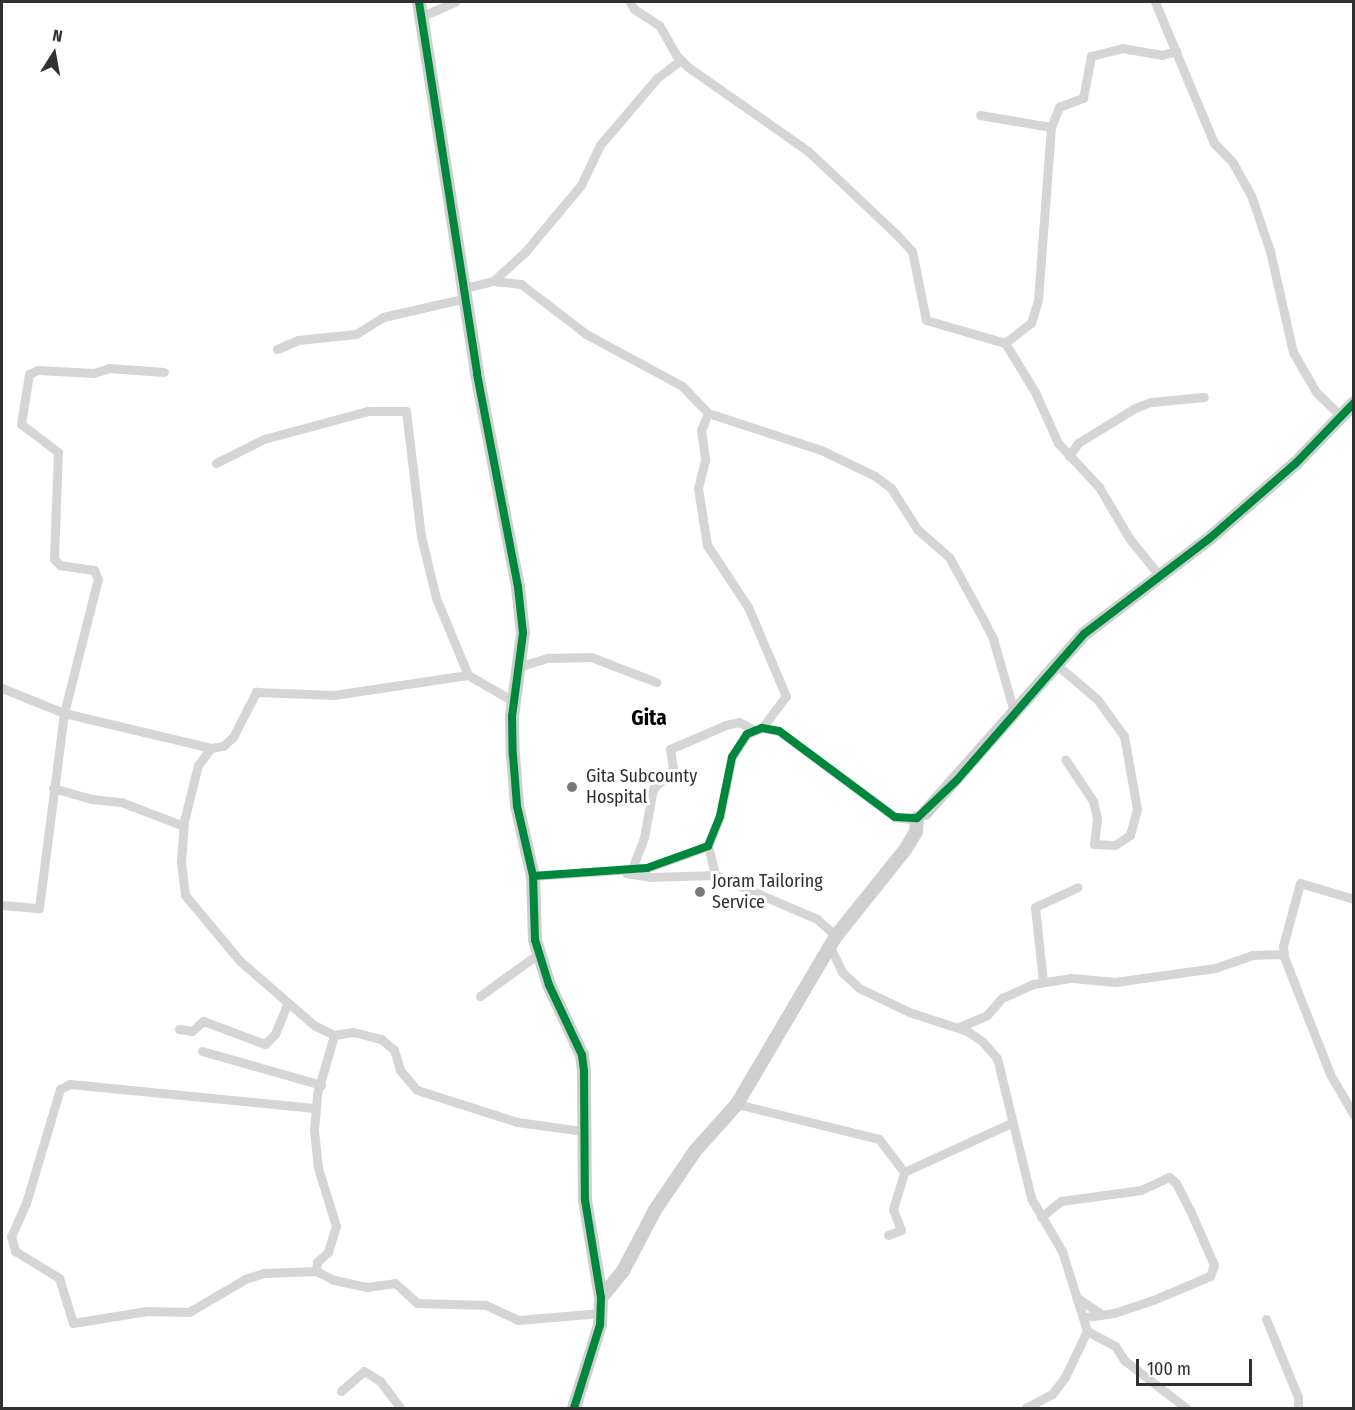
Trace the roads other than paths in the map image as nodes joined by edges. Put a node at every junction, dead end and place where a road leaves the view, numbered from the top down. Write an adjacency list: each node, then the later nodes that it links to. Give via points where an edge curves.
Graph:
1 (419, 2): 5 (street)
2 (455, 2): 5 (street)
3 (630, 2): 7 (street, via 634,9 659,24)
4 (1155, 2): 6 (street)
5 (422, 16): 11 (street)
6 (1176, 51): 9 (street, via 1162,55 1122,48 1091,56 1083,98 1059,107); 18 (street, via 1214,143 1233,163 1251,195 1270,251 1293,352 1311,385)
7 (681, 60): 10 (street, via 657,78 600,145 580,185 525,252); 12 (street, via 808,151 912,250 926,320)
8 (980, 115): 9 (street)
9 (1052, 127): 12 (street, via 1038,300 1031,323)
10 (493, 281): 11 (street); 17 (street, via 508,280 537,293 586,334 682,386)
11 (465, 293): 13 (street, via 383,316 356,334 298,340); 23 (street, via 518,587 523,633)
12 (1005, 343): 19 (street, via 1035,392 1058,443)
13 (277, 349)
14 (164, 372): 28 (street, via 109,368 94,373 38,370 28,374 21,424 58,452 54,558 60,565 97,573)
15 (1204, 397): 19 (street, via 1151,402 1135,408 1078,443)
16 (1353, 403): 18 (street)
17 (708, 413): 29 (street, via 821,450 891,488 917,529 949,557 993,639); 30 (street, via 701,430 705,460 698,488 707,544 748,607 786,696)
18 (1339, 414): 21 (street, via 1296,463 1210,538)
19 (1069, 456): 21 (street, via 1099,487 1129,538)
20 (216, 463): 24 (street, via 264,439 368,411 406,411 424,547 436,598)
21 (1159, 575): 22 (street, via 1083,634)
22 (1057, 664): 29 (street); 32 (street, via 1097,699 1124,736 1137,809 1130,835 1115,845 1094,844 1097,818 1093,801)
23 (521, 666): 25 (street, via 548,658 591,657); 27 (street)
24 (468, 675): 27 (street); 31 (street, via 334,695 256,693 233,737 223,746)
25 (656, 682)
26 (2, 688): 28 (street)
27 (513, 701): 40 (street, via 517,807)
28 (64, 713): 31 (street); 33 (street)
29 (1015, 715): 34 (street)
30 (758, 729): 34 (street, via 779,731 895,816); 36 (street, via 741,740 732,757 720,816); 37 (street, via 739,722 670,749 673,768 653,789 644,837)
31 (211, 748): 35 (street, via 198,765)
32 (1065, 759)
33 (53, 788): 35 (street, via 91,799 121,802); 43 (street, via 39,908)
34 (921, 816): 44 (street, via 905,850)
35 (184, 826): 49 (street, via 181,862 190,904 213,924 240,962)
36 (708, 846): 37 (street, via 664,864); 39 (street)
37 (632, 869): 38 (street)
38 (618, 871): 39 (street, via 650,877); 40 (street)
39 (715, 875): 44 (street, via 817,919)
40 (533, 876): 45 (street)
41 (1078, 887): 47 (street, via 1035,907)
42 (1353, 899): 46 (street, via 1299,884 1286,923)
43 (2, 905)
44 (833, 942): 50 (street, via 842,972 859,988 909,1012); 55 (street)
45 (538, 954): 48 (street); 59 (street, via 582,1055)
46 (1284, 954): 47 (street, via 1252,955 1215,968 1115,982 1072,978); 57 (street, via 1330,1074)
47 (1043, 982): 50 (street, via 1002,998 987,1016)
48 (480, 996)
49 (287, 1004): 51 (street, via 275,1034 265,1044 203,1021 192,1031); 52 (street)
50 (959, 1027): 58 (street, via 982,1041 997,1058)
51 (179, 1029)
52 (334, 1035): 54 (street); 59 (street, via 353,1032 381,1039 394,1050 409,1082 435,1097 516,1122)
53 (202, 1051): 54 (street)
54 (321, 1085): 56 (street)
55 (737, 1104): 60 (street, via 879,1139); 65 (street, via 695,1151 655,1210 623,1271)
56 (314, 1108): 63 (street, via 318,1168 336,1226 328,1252 317,1262); 63 (street, via 70,1084 60,1089 26,1203 11,1236 15,1251 22,1258 59,1278 73,1323 147,1311 189,1312 245,1279)
57 (1353, 1115)
58 (1011, 1123): 60 (street); 61 (street, via 1031,1198)
59 (583, 1131): 65 (street, via 588,1227)
60 (904, 1172): 62 (street, via 893,1209 901,1230)
61 (1041, 1217): 64 (street, via 1062,1251); 66 (street, via 1061,1201 1141,1190 1169,1177 1176,1183 1214,1265 1213,1274 1128,1309)
62 (888, 1235)
63 (316, 1271): 67 (street, via 334,1280 367,1287 395,1283 417,1303 486,1305 518,1320)
64 (1076, 1297): 66 (street); 68 (street)
65 (601, 1298): 67 (street)
66 (1098, 1312): 68 (street)
67 (601, 1313): 74 (street)
68 (1084, 1317): 70 (street)
69 (1266, 1319): 77 (street, via 1298,1397)
70 (1087, 1331): 72 (street, via 1065,1377); 76 (street, via 1115,1346 1124,1360)
71 (341, 1391): 73 (street, via 364,1371 380,1381)
72 (1046, 1404): 75 (street)
73 (400, 1408)
74 (574, 1408)
75 (1026, 1408)
76 (1186, 1408)
77 (1298, 1408)

